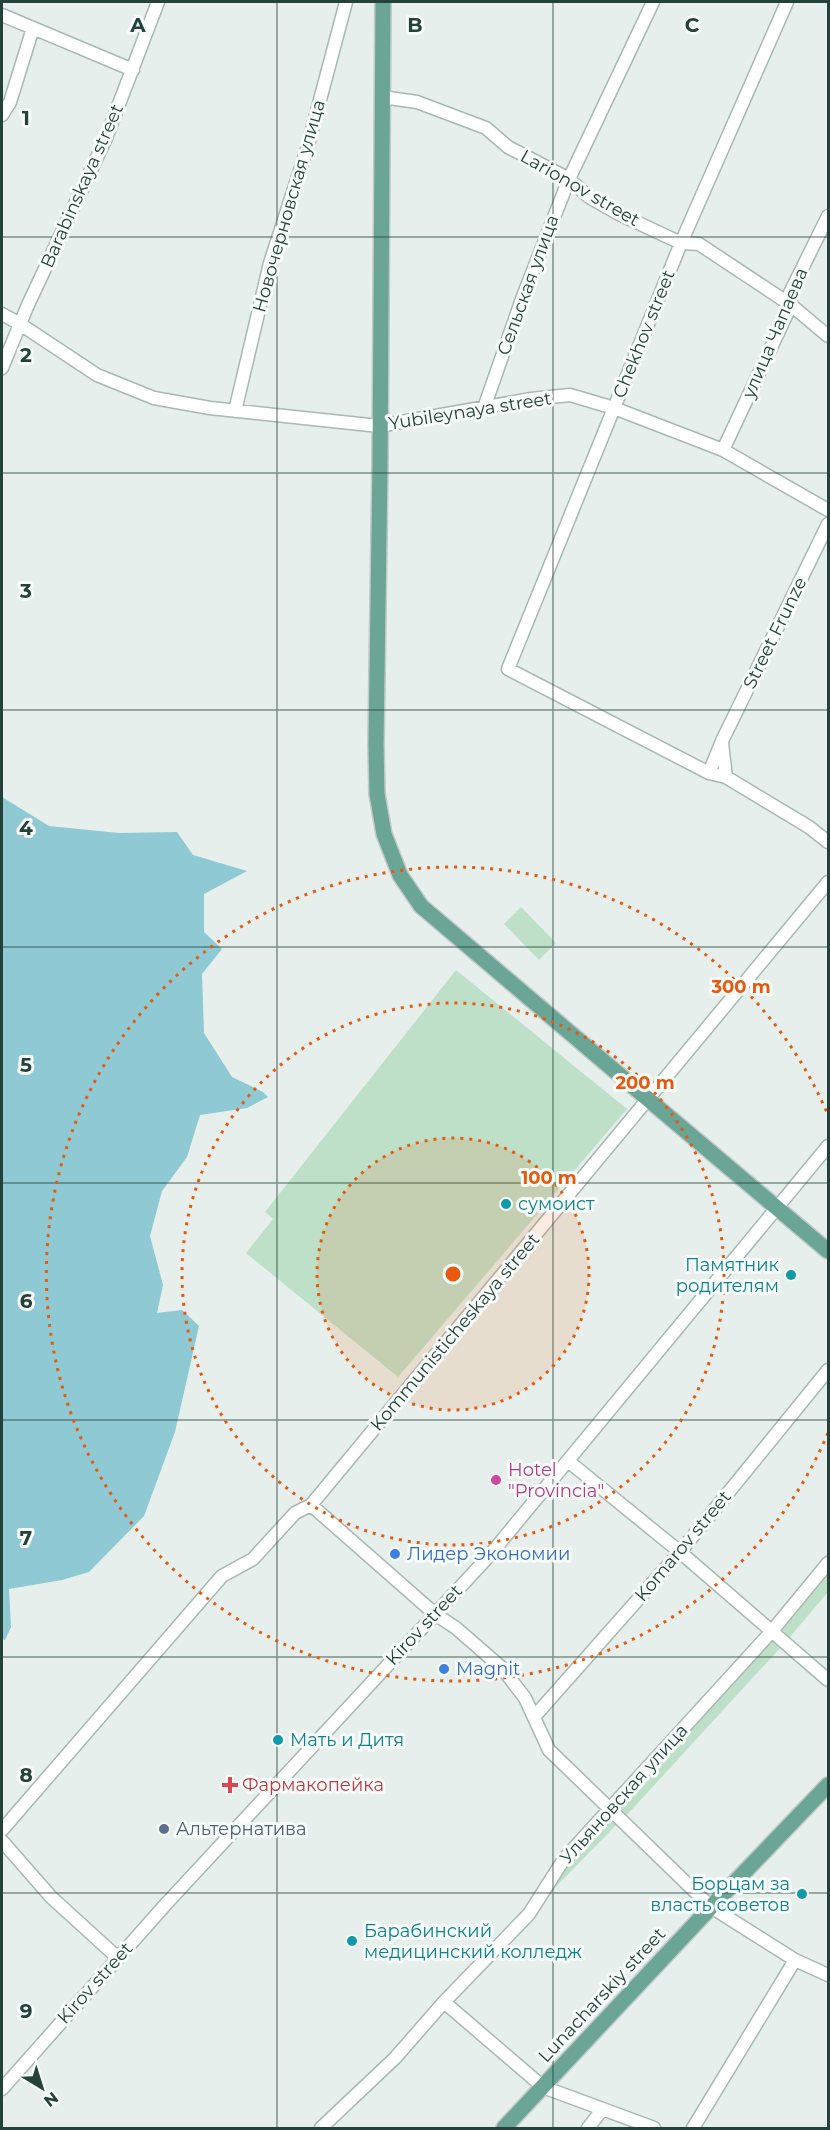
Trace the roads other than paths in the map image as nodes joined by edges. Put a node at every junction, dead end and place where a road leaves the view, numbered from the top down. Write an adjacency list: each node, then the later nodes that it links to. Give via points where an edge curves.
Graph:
1 (158, 2): 8 (street, Barabinskaya street)
2 (346, 2): 21 (street, Новочерновская улица, via 307,149 270,263)
3 (383, 2): 9 (main road)
4 (653, 2): 11 (street, Сельская улица)
5 (787, 2): 13 (street, Chekhov street)
6 (2, 15): 7 (street)
7 (33, 28): 8 (street); 10 (street, via 10,102)
8 (133, 70): 16 (street, Barabinskaya street)
9 (382, 97): 11 (street, Larionov street, via 417,102 486,128 508,147); 22 (main road)
10 (2, 115)
11 (568, 179): 13 (street, Larionov street, via 589,197); 19 (street, Сельская улица)
12 (828, 216): 14 (street, улица Чапаева, via 789,295)
13 (681, 243): 14 (street, Larionov street, via 699,244); 20 (street, Chekhov street)
14 (791, 304): 17 (street, Larionov street); 23 (street, улица Чапаева)
15 (2, 314): 16 (street, Yubileynaya street)
16 (20, 324): 18 (street, Barabinskaya street); 21 (street, Yubileynaya street, via 97,375 154,398)
17 (828, 336)
18 (2, 368)
19 (484, 408): 20 (street, Yubileynaya street, via 570,395); 22 (street, Yubileynaya street)
20 (614, 408): 23 (street, Yubileynaya street); 27 (street, Chekhov street, via 507,669)
21 (235, 411): 22 (street, Yubileynaya street)
22 (379, 426): 31 (main road, via 377,794 384,834 400,875 421,906)
23 (723, 450): 24 (street, Yubileynaya street)
24 (828, 510)
25 (828, 524): 26 (street, Street Frunze)
26 (722, 741): 27 (street, Street Frunze); 28 (street)
27 (709, 773): 28 (street)
28 (726, 777): 29 (street)
29 (828, 843)
30 (828, 882): 31 (street, Kommunisticheskaya street)
31 (648, 1100): 33 (main road); 37 (street, Kommunisticheskaya street)
32 (828, 1146): 33 (street, Kirov street)
33 (777, 1208): 34 (main road); 36 (street, Kirov street)
34 (828, 1251)
35 (828, 1370): 38 (street, Komarov street)
36 (568, 1461): 38 (street); 40 (street, Kirov street)
37 (311, 1505): 40 (street); 46 (street, Kommunisticheskaya street, via 295,1513 253,1559 222,1576)
38 (680, 1552): 41 (street); 43 (street, Komarov street)
39 (828, 1563): 41 (street, Ульяновская улица)
40 (435, 1614): 43 (street, via 502,1668); 49 (street, Kirov street)
41 (772, 1631): 42 (street); 45 (street, Ульяновская улица)
42 (828, 1680)
43 (534, 1717): 45 (street, via 549,1750)
44 (828, 1785): 48 (main road, Lunacharskiy street)
45 (609, 1808): 48 (street); 52 (street, Ульяновская улица, via 564,1859 529,1914)
46 (2, 1830)
47 (2, 1841): 49 (street, via 51,1897)
48 (711, 1907): 50 (street); 53 (main road, Lunacharskiy street)
49 (118, 1958): 54 (street, Kirov street)
50 (795, 1960): 51 (street); 60 (street)
51 (828, 1975)
52 (444, 2002): 53 (street); 56 (street, Ульяновская улица, via 395,2058)
53 (543, 2087): 55 (street); 57 (main road, Lunacharskiy street)
54 (2, 2089)
55 (602, 2110): 58 (street); 59 (street)
56 (321, 2128)
57 (504, 2128)
58 (588, 2128)
59 (654, 2128)
60 (693, 2128)

